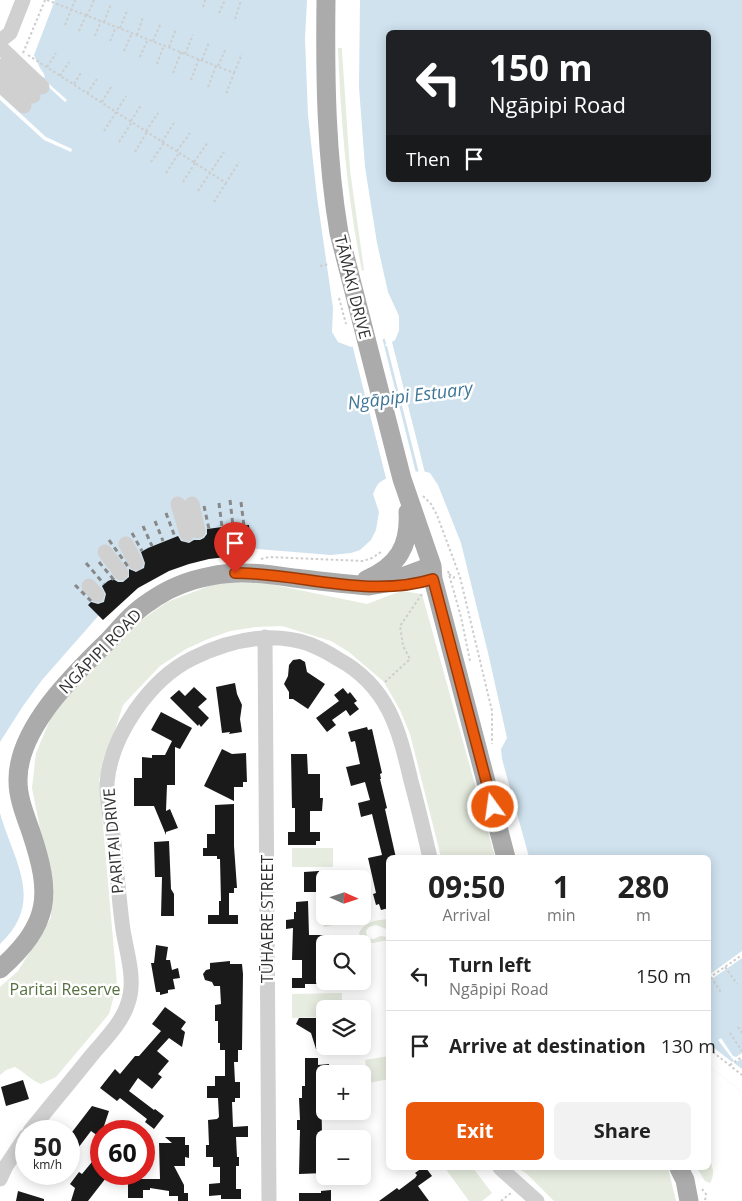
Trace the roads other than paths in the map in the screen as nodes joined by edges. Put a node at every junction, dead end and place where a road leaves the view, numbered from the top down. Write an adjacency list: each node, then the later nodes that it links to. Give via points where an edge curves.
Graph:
1 (23, 0): 3 (street)
2 (326, 0): 10 (main road, TĀMAKI DRIVE, via 326,117 335,206 342,245 402,478)
3 (4, 40): 9 (street)
4 (0, 54): 9 (street)
5 (0, 66): 9 (street)
6 (0, 72): 9 (street)
7 (0, 84): 9 (street)
8 (0, 92): 9 (street)
9 (31, 98)
10 (414, 494): 17 (main road, TĀMAKI DRIVE); 18 (main road, via 408,533 400,555 378,575)
11 (185, 504): 12 (street)
12 (192, 532)
13 (126, 544): 15 (street)
14 (105, 552): 16 (street)
15 (136, 563)
16 (120, 573)
17 (432, 578): 18 (main road, NGĀPIPI ROAD); 21 (main road, TĀMAKI DRIVE)
18 (350, 585): 22 (main road, NGĀPIPI ROAD, via 254,573 221,574 192,580 149,601 68,680 37,725 20,764 20,795 42,869 45,894 35,929 22,948)
19 (265, 637): 20 (street, PARITAI DRIVE, via 289,639 320,649 349,664 376,689 387,705 402,742); 23 (street, PARITAI DRIVE, via 231,643 172,670 127,722 107,784 131,994 118,1023); 28 (street, TŪHAERE STREET)
20 (429, 855)
21 (505, 855)
22 (0, 969)
23 (39, 1120)
24 (15, 1152): 27 (street)
25 (502, 1170): 29 (street)
26 (680, 1170): 30 (main road)
27 (0, 1179)
28 (268, 1201)
29 (537, 1201)
30 (689, 1201)

